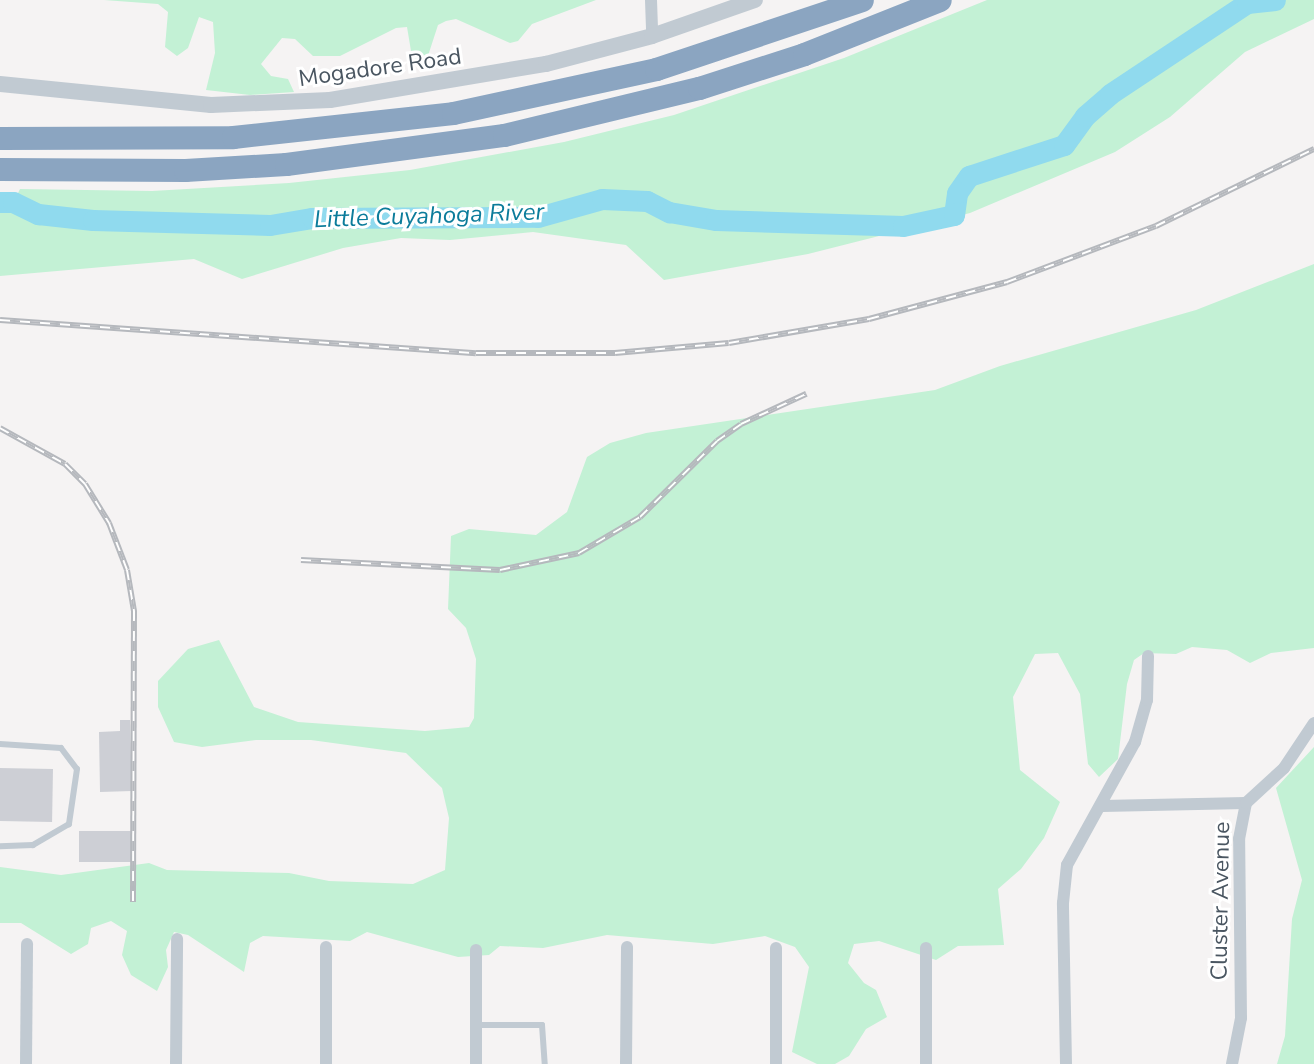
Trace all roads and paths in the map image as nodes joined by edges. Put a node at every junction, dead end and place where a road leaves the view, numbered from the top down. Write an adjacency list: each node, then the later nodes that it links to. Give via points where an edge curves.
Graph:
1 (652, 0): 5 (street)
2 (755, 0): 5 (street, Mogadore Road)
3 (862, 0): 7 (highway, via 656,69 453,113 233,138)
4 (940, 0): 8 (highway, via 804,54 699,88 504,135 286,164 185,170)
5 (652, 36): 6 (street, Mogadore Road, via 466,80 283,103 157,102)
6 (0, 84)
7 (0, 138)
8 (0, 169)
9 (1148, 656): 13 (street, via 1141,724)
10 (1314, 723): 12 (street, Cluster Avenue, via 1284,768)
11 (0, 744): 14 (lane, via 61,748 77,769 69,824 33,845)
12 (1246, 803): 13 (street); 32 (street, Cluster Avenue, via 1239,839 1241,1018)
13 (1102, 806): 31 (street, via 1067,866 1063,903)
14 (0, 846)
15 (177, 939): 24 (street)
16 (27, 944): 23 (street)
17 (326, 947): 25 (street)
18 (627, 947): 28 (street)
19 (776, 948): 29 (street)
20 (926, 948): 30 (street)
21 (476, 950): 22 (street)
22 (476, 1025): 26 (street); 27 (lane, via 542,1026)
23 (26, 1064)
24 (176, 1064)
25 (326, 1064)
26 (476, 1064)
27 (545, 1064)
28 (626, 1064)
29 (776, 1064)
30 (926, 1064)
31 (1066, 1064)
32 (1232, 1064)

